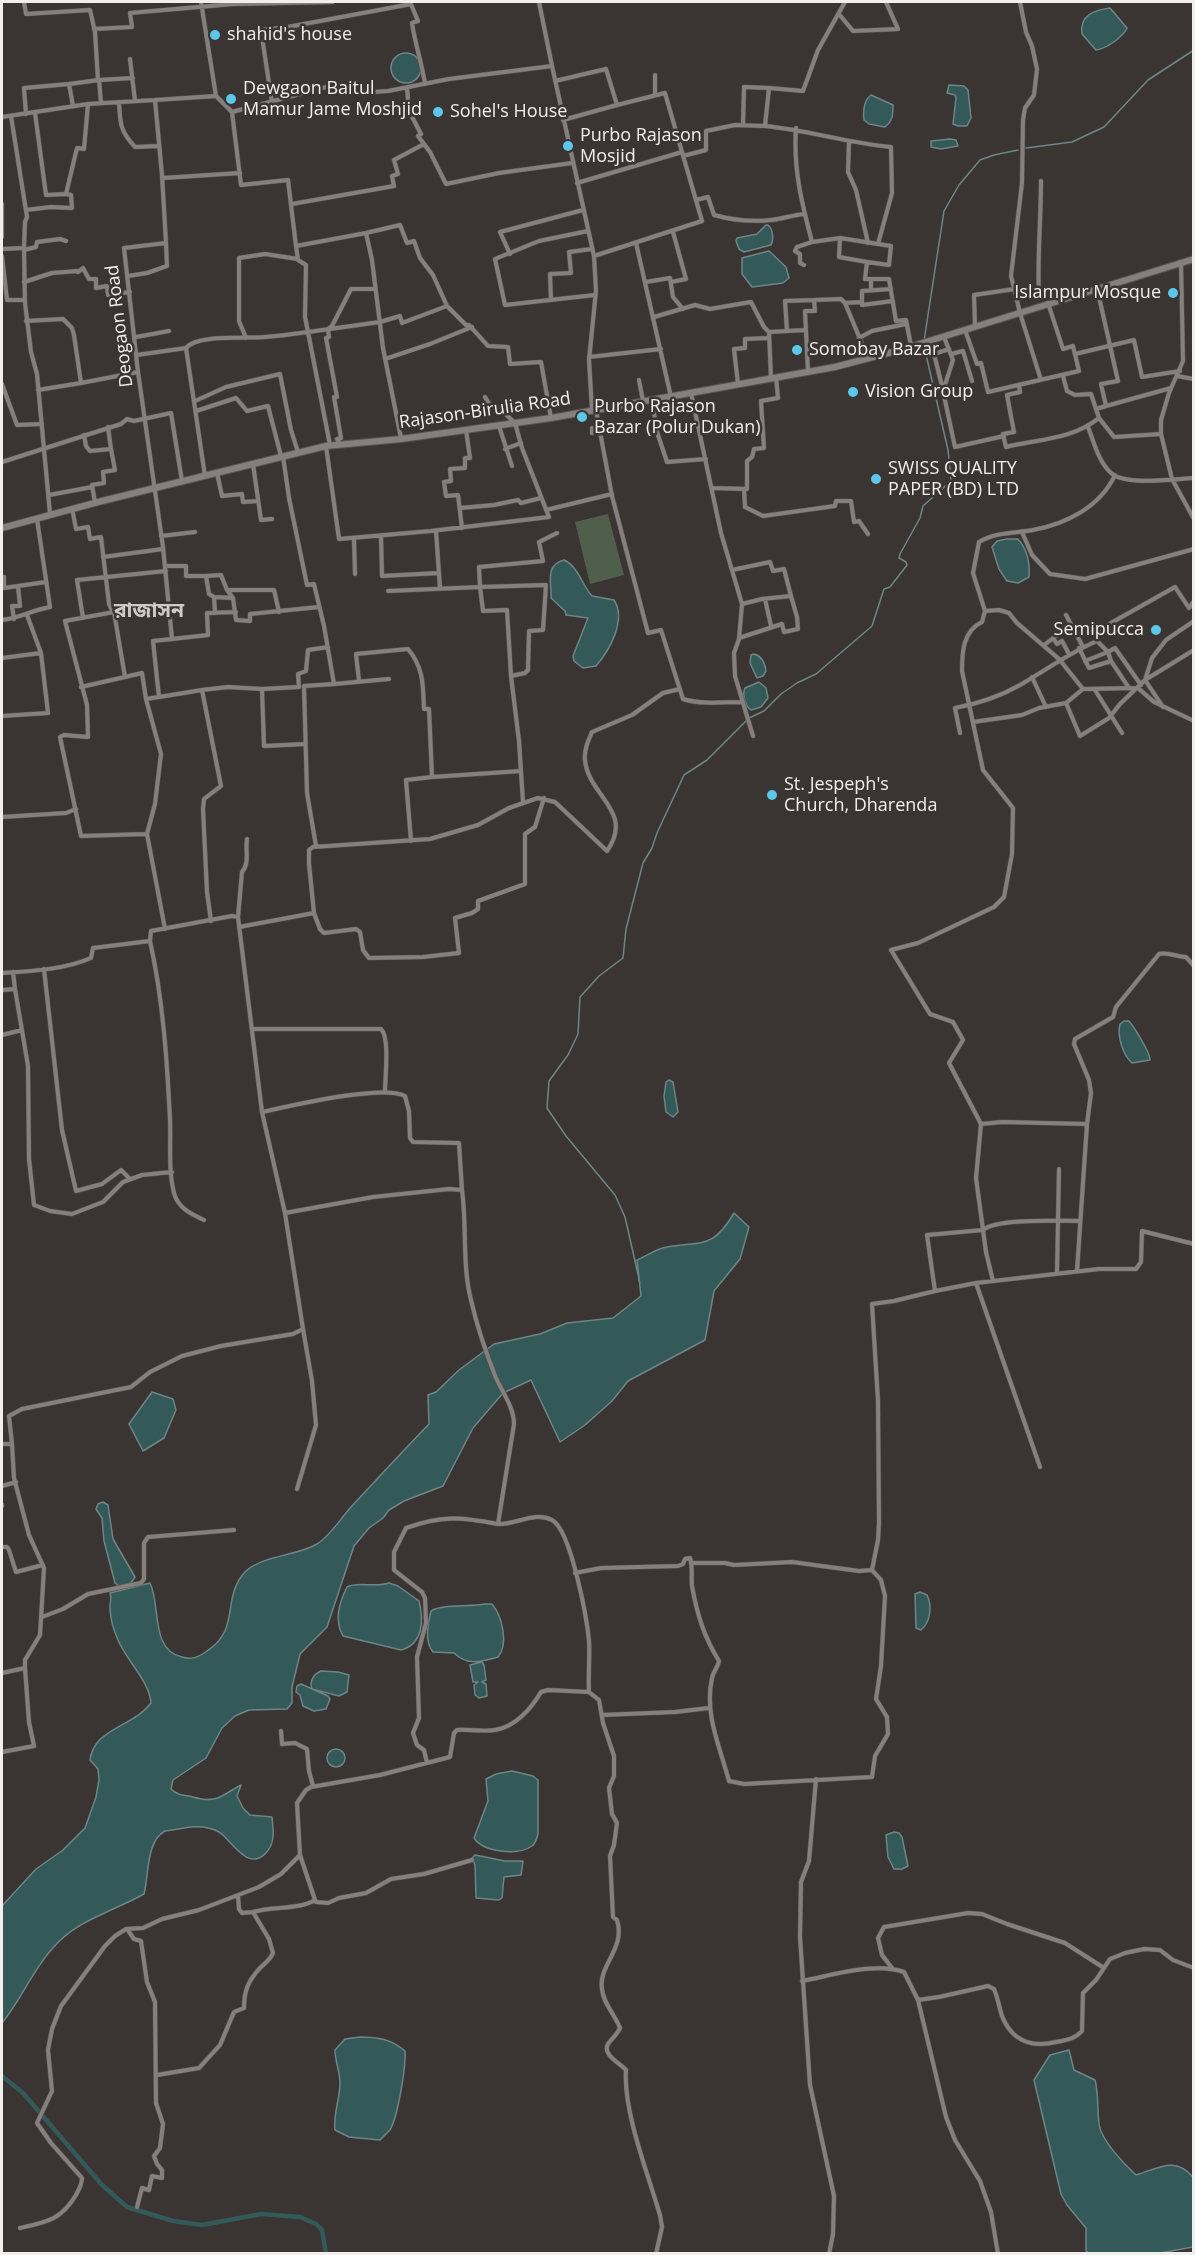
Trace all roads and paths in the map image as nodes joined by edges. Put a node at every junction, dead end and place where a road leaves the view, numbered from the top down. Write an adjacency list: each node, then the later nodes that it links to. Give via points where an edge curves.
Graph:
1 (24, 2): 11 (street, via 26,14 90,10)
2 (328, 2): 3 (street); 9 (street)
3 (333, 2)
4 (539, 2): 13 (street)
5 (845, 2): 10 (street)
6 (886, 2): 10 (street, via 898,29 853,31)
7 (1020, 2): 89 (street, via 1037,69 1034,95 1025,108 1023,120 1022,183 1011,276)
8 (410, 3): 19 (street, via 418,21 412,23); 28 (street, via 395,9 261,30)
9 (201, 4): 11 (street, via 130,14 132,27); 23 (street)
10 (839, 14): 21 (street, via 818,50 803,91)
11 (94, 29): 16 (street)
12 (130, 59): 15 (street)
13 (552, 66): 17 (street); 19 (street)
14 (655, 75): 22 (street)
15 (133, 78): 16 (street); 25 (street)
16 (99, 80): 18 (street); 27 (street)
17 (555, 81): 30 (street, via 606,69); 37 (street)
18 (69, 84): 31 (street); 34 (street, via 24,88)
19 (425, 84): 20 (street)
20 (407, 88): 28 (street, via 373,92 330,86); 42 (street, via 409,111)
21 (769, 88): 38 (street, via 744,87); 39 (street)
22 (656, 95): 30 (street); 44 (street, via 665,93)
23 (216, 96): 24 (street); 33 (street)
24 (155, 100): 25 (street); 43 (street)
25 (135, 101): 26 (street)
26 (119, 102): 27 (street); 43 (street, via 120,126 135,147)
27 (101, 103): 29 (street)
28 (272, 103): 33 (street)
29 (88, 104): 31 (street); 50 (street, via 84,149 77,148)
30 (617, 105): 37 (street)
31 (74, 106): 32 (street)
32 (35, 112): 34 (street); 50 (street, via 46,195)
33 (232, 112): 46 (street)
34 (26, 114): 35 (street)
35 (11, 116): 36 (street); 54 (street)
36 (2, 117)
37 (562, 120): 45 (street)
38 (743, 125): 39 (street); 44 (street, via 706,131 706,150)
39 (765, 126): 40 (street)
40 (796, 129): 41 (street); 56 (street, via 796,178)
41 (849, 142): 67 (street, via 848,172); 68 (street, via 891,147 892,193)
42 (424, 144): 45 (street, via 446,184); 53 (street, via 394,160 398,174 392,176 394,186)
43 (159, 146): 47 (street)
44 (682, 154): 49 (street); 51 (street)
45 (572, 163): 49 (street)
46 (240, 173): 47 (street); 53 (street, via 241,185 288,180)
47 (163, 178): 65 (street)
48 (1041, 181): 93 (street)
49 (577, 183): 55 (street)
50 (66, 194): 54 (street, via 71,195 72,208)
51 (696, 200): 56 (street, via 708,197 714,215 732,220 774,220); 59 (street, via 702,221)
52 (2, 204): 57 (street)
53 (292, 204): 69 (street)
54 (26, 210): 71 (street)
55 (583, 210): 58 (street); 73 (street, via 500,232)
56 (804, 214): 64 (street)
57 (2, 230): 61 (street)
58 (588, 231): 72 (street); 73 (street, via 539,241)
59 (673, 232): 66 (street); 85 (street, via 686,279)
60 (366, 233): 69 (street); 87 (street); 101 (street, via 400,225 407,243 414,241)
61 (2, 237)
62 (840, 238): 64 (street); 67 (street); 78 (street, via 838,257)
63 (66, 241): 71 (street, via 37,242 36,247)
64 (812, 242): 80 (street, via 795,251)
65 (166, 243): 81 (street, via 166,266); 81 (street, Deogaon Road, via 124,248)
66 (636, 243): 75 (street); 84 (street)
67 (868, 243): 68 (street)
68 (878, 244): 78 (street, via 891,246 889,265)
69 (296, 246): 76 (street)
70 (2, 249): 71 (street)
71 (24, 249): 83 (street)
72 (592, 249): 75 (street); 95 (street, via 569,252 571,273 550,274)
73 (510, 254): 95 (street, via 495,259 505,306)
74 (2, 256): 94 (street, via 7,300)
75 (594, 256): 92 (street)
76 (298, 259): 115 (street, via 306,265); 119 (street, via 265,254 239,258 239,321)
77 (1194, 259): 79 (street, Rajason-Birulia Road)
78 (867, 262): 82 (street, via 865,279)
79 (1181, 262): 86 (street, Rajason-Birulia Road); 132 (street)
80 (804, 265)
81 (128, 276): 91 (street, Deogaon Road)
82 (870, 279): 88 (street, via 889,279); 90 (street)
83 (24, 282): 91 (street, via 83,268 89,279 96,279 96,288 107,286 108,295); 94 (street)
84 (646, 282): 85 (street, via 670,278); 104 (street)
85 (671, 282): 102 (street, via 673,297)
86 (1096, 288): 100 (street, Rajason-Birulia Road); 123 (street)
87 (375, 289): 106 (street); 110 (street, via 351,290)
88 (891, 289): 90 (street); 97 (street)
89 (1015, 289): 103 (street); 108 (street, via 974,295)
90 (871, 291): 98 (street, via 862,291)
91 (130, 292): 118 (street, Deogaon Road)
92 (595, 295): 95 (street); 129 (street)
93 (1039, 298)
94 (25, 300): 105 (street)
95 (551, 300)
96 (814, 300): 99 (street, via 841,299); 112 (street, via 815,310 805,310); 114 (street, via 786,301)
97 (893, 301): 98 (street); 107 (street, via 896,321 906,320)
98 (862, 302): 99 (street)
99 (845, 303): 121 (street)
100 (1048, 303): 103 (street, Rajason-Birulia Road); 127 (street, via 1063,349 1073,346)
101 (447, 306): 106 (street, via 402,323 400,316); 109 (street)
102 (684, 310): 104 (street); 116 (street, via 751,302)
103 (1020, 313): 108 (street, Rajason-Birulia Road); 140 (street)
104 (654, 317): 125 (street)
105 (26, 321): 142 (street, via 63,319 72,328); 147 (street)
106 (380, 322): 110 (street); 131 (street)
107 (906, 324): 121 (street); 122 (street)
108 (975, 326): 111 (street, Rajason-Birulia Road)
109 (472, 327): 131 (street); 160 (street, via 488,345 508,347 510,364 541,362)
110 (328, 329): 115 (street); 175 (street)
111 (965, 329): 117 (street, Rajason-Birulia Road); 145 (street, via 977,364 981,363 988,392)
112 (806, 330): 114 (street); 134 (street)
113 (169, 331): 118 (street)
114 (787, 331): 116 (street)
115 (308, 332): 119 (street); 176 (street)
116 (770, 332): 120 (street)
117 (944, 336): 122 (street, Rajason-Birulia Road); 126 (street)
118 (136, 337): 128 (street, Deogaon Road)
119 (246, 338): 124 (street, via 207,339)
120 (770, 338): 137 (street); 144 (street, via 745,339 745,348 734,349)
121 (859, 338): 130 (street)
122 (911, 346): 130 (street, Rajason-Birulia Road)
123 (1111, 346): 127 (street); 132 (street, via 1134,340 1142,377); 155 (street, via 1118,381 1101,384)
124 (186, 348): 128 (street); 153 (street)
125 (661, 348): 129 (street); 151 (street)
126 (950, 352): 141 (street, via 963,351); 148 (street, via 952,360); 148 (street, via 934,354)
127 (1075, 354): 135 (street, via 1079,371)
128 (136, 355): 133 (street, Deogaon Road)
129 (589, 357): 156 (street)
130 (868, 358): 134 (street, Rajason-Birulia Road)
131 (385, 359): 173 (street)
132 (1180, 370): 136 (street)
133 (138, 372): 142 (street); 159 (street, Deogaon Road)
134 (808, 372): 137 (street, Rajason-Birulia Road)
135 (1063, 376): 140 (street); 157 (street, via 1067,391 1091,394)
136 (1177, 376): 138 (street); 146 (street)
137 (773, 378): 144 (street, Rajason-Birulia Road); 195 (street, via 778,398 761,401 764,448 754,449 747,461)
138 (1194, 379)
139 (639, 380): 154 (street)
140 (1041, 380): 145 (street)
141 (972, 381)
142 (81, 382): 147 (street)
143 (2, 384): 163 (street, via 17,425)
144 (738, 384): 149 (street, Rajason-Birulia Road)
145 (1019, 385): 172 (street, via 1020,392 1007,395 1014,432)
146 (1171, 388): 155 (street); 170 (street)
147 (38, 390): 163 (street)
148 (943, 391): 172 (street, via 955,447)
149 (691, 393): 151 (street, Rajason-Birulia Road); 182 (street)
150 (485, 397): 162 (street, via 490,407 496,405)
151 (671, 397): 152 (street, Rajason-Birulia Road)
152 (652, 400): 154 (street, Rajason-Birulia Road); 182 (street, via 667,462)
153 (195, 401): 158 (street); 180 (street, via 234,385 280,374)
154 (643, 402): 156 (street, Rajason-Birulia Road)
155 (1106, 406): 157 (street)
156 (594, 409): 160 (street, Rajason-Birulia Road); 169 (street)
157 (1096, 409): 161 (street)
158 (196, 411): 181 (street, via 236,398 247,411 268,406); 188 (street)
159 (144, 418): 165 (street, via 127,419); 191 (street, via 171,413); 193 (street, Deogaon Road)
160 (551, 418): 162 (street, Rajason-Birulia Road)
161 (1099, 418): 166 (street); 170 (street, via 1114,437)
162 (515, 423): 164 (street, Rajason-Birulia Road); 174 (street)
163 (42, 424): 177 (street)
164 (499, 425): 168 (street, Rajason-Birulia Road); 179 (street)
165 (108, 427): 171 (street); 178 (street)
166 (1088, 427): 172 (street, via 1066,436 1006,447); 187 (street, via 1098,455)
167 (592, 428): 169 (street, via 592,433)
168 (466, 430): 173 (street, Rajason-Birulia Road); 202 (street, via 470,458 465,459 465,468 450,469 451,481 444,482 446,496 458,495)
169 (600, 432): 196 (street)
170 (1161, 434): 190 (street)
171 (84, 435): 177 (street); 178 (street, via 90,451)
172 (1004, 436)
173 (401, 439): 175 (street, Rajason-Birulia Road)
174 (521, 443): 179 (street); 198 (street)
175 (340, 444): 176 (street, Rajason-Birulia Road)
176 (328, 446): 180 (street, Rajason-Birulia Road); 217 (street, via 339,539)
177 (45, 449): 183 (street); 197 (street)
178 (111, 449): 192 (street, via 115,470 103,471 104,483)
179 (505, 449): 185 (street)
180 (298, 452): 181 (street, Rajason-Birulia Road)
181 (282, 455): 184 (street, Rajason-Birulia Road); 240 (street, via 307,585 314,584)
182 (706, 459): 194 (street)
183 (2, 462)
184 (253, 463): 186 (street, Rajason-Birulia Road); 199 (street)
185 (512, 466)
186 (217, 472): 188 (street, Rajason-Birulia Road); 199 (street, via 222,496 242,494 243,502)
187 (1114, 475): 190 (street, via 1132,480); 213 (street, via 1109,487 1086,509 1061,523)
188 (205, 476): 191 (street, Rajason-Birulia Road)
189 (1194, 478): 190 (street)
190 (1172, 479): 207 (street)
191 (182, 481): 193 (street, Rajason-Birulia Road)
192 (92, 487): 197 (street); 200 (street)
193 (155, 488): 200 (street, Rajason-Birulia Road); 215 (street, Deogaon Road)
194 (712, 488): 195 (street); 222 (street)
195 (744, 489): 214 (street, via 745,507 763,516 851,501 854,522 859,520)
196 (612, 494): 203 (street); 283 (street, via 648,633 661,630)
197 (49, 495): 204 (street)
198 (541, 498): 202 (street); 203 (street)
199 (258, 501): 206 (street, via 261,520)
200 (95, 502): 201 (street, Rajason-Birulia Road)
201 (72, 508): 204 (street, Rajason-Birulia Road); 220 (street, via 76,529 88,527 90,539 101,537)
202 (460, 508): 209 (street)
203 (546, 510): 209 (street, via 549,517)
204 (50, 514): 205 (street, Rajason-Birulia Road)
205 (36, 518): 208 (street, Rajason-Birulia Road); 228 (street)
206 (272, 519)
207 (1194, 519)
208 (2, 528)
209 (462, 528): 210 (street)
210 (436, 531): 216 (street); 223 (street)
211 (195, 532): 215 (street)
212 (557, 532): 230 (street, via 539,542 543,561 478,567)
213 (1022, 532): 219 (street, via 1032,555 1050,574 1085,579); 242 (street, via 986,537 979,542 973,573)
214 (868, 534)
215 (161, 536): 218 (street, Deogaon Road)
216 (381, 536): 217 (street); 223 (street, via 382,576)
217 (354, 538): 224 (street)
218 (163, 549): 220 (street); 221 (street, Deogaon Road)
219 (1194, 549)
220 (103, 557): 225 (street)
221 (165, 569): 225 (street); 226 (street, via 186,566 186,576); 258 (street, Deogaon Road)
222 (732, 570): 235 (street, via 770,562 773,571 784,569); 239 (street)
223 (439, 573): 231 (street)
224 (355, 574)
225 (106, 576): 243 (street, via 109,604); 250 (street, via 78,580)
226 (206, 576): 232 (street, via 221,575); 234 (street, via 209,594)
227 (2, 577): 229 (street, via 4,588)
228 (46, 582): 229 (street); 247 (street, via 50,607)
229 (18, 586): 251 (street, via 20,606 12,606)
230 (480, 586): 231 (street); 271 (street, via 483,611 507,610); 271 (street, via 546,585 543,630 530,631 528,670)
231 (440, 588): 233 (street)
232 (227, 590): 236 (street); 245 (street, via 273,590)
233 (388, 591)
234 (214, 597): 236 (street); 246 (street)
235 (791, 597): 237 (street); 255 (street, via 798,629 784,632 782,624)
236 (233, 598): 244 (street)
237 (765, 599): 239 (street); 255 (street)
238 (1194, 601): 241 (street)
239 (742, 604): 256 (street)
240 (319, 607): 245 (street); 261 (street)
241 (1189, 608): 249 (street); 259 (street, via 1175,587 1095,632)
242 (985, 611): 260 (street, via 1009,613); 291 (street, via 982,622 965,639 962,671)
243 (114, 612): 250 (street); 272 (street)
244 (236, 612): 245 (street, via 236,620 250,621 250,614); 246 (street)
245 (279, 612)
246 (214, 613): 258 (street, via 207,613 208,634)
247 (27, 615): 251 (street); 265 (street)
248 (1066, 615): 254 (street)
249 (1194, 615)
250 (83, 618): 278 (street, via 65,621)
251 (14, 619): 252 (street)
252 (2, 620)
253 (1194, 621): 275 (street, via 1166,640 1152,658)
254 (1071, 625): 257 (street); 262 (street)
255 (771, 626): 256 (street)
256 (739, 638): 289 (street, via 734,653 735,676)
257 (1053, 638): 260 (street); 266 (street, via 1057,644 1062,641)
258 (172, 639): 287 (street, via 153,641)
259 (1097, 641): 262 (street); 264 (street)
260 (1044, 645): 268 (street)
261 (328, 647): 277 (street); 279 (street, via 308,650 306,671 298,674)
262 (1081, 648): 266 (street); 269 (street)
263 (1194, 650): 275 (street)
264 (1108, 652): 269 (street); 270 (street); 280 (street, via 1115,648)
265 (40, 653): 267 (street); 295 (street, via 48,712)
266 (1069, 654): 268 (street)
267 (2, 658)
268 (1059, 659): 273 (street); 281 (street)
269 (1085, 661): 270 (street, via 1089,668)
270 (1111, 661): 285 (street)
271 (511, 676): 302 (street)
272 (125, 677): 278 (street); 288 (street, via 142,673)
273 (1032, 677): 291 (street); 292 (street)
274 (389, 679): 276 (street)
275 (1145, 680): 280 (street); 293 (street)
276 (359, 681): 277 (street); 303 (street, via 356,654 408,649 417,660 424,709 429,709)
277 (334, 684): 279 (street)
278 (81, 687): 306 (street, via 89,735 60,736)
279 (301, 687): 282 (street); 301 (street)
280 (1139, 687): 285 (street); 293 (street); 294 (street)
281 (1083, 688): 284 (street); 290 (street)
282 (262, 689): 286 (street); 301 (street, via 264,746)
283 (680, 689): 289 (street, via 683,699 692,702); 304 (street, via 663,693 632,716 592,732 586,751 587,766 615,819 613,843 607,850 555,802)
284 (1094, 689): 285 (street); 294 (street)
285 (1130, 689)
286 (202, 690): 287 (street); 314 (street, via 221,786 204,799 202,809)
287 (159, 697): 288 (street)
288 (146, 699): 308 (street, via 161,754)
289 (742, 702): 300 (street)
290 (1066, 703): 292 (street); 294 (street, via 1080,736)
291 (969, 705): 297 (street); 298 (street, via 955,708)
292 (1046, 707): 297 (street, via 1022,716)
293 (1164, 707): 296 (street)
294 (1111, 715): 299 (street)
295 (2, 716)
296 (1194, 721)
297 (973, 722): 329 (street, via 984,770 1013,808 1012,854 1004,897 994,907 918,942 891,950 930,1014 953,1022 960,1032 963,1040 949,1063)
298 (960, 733)
299 (1122, 733)
300 (753, 736)
301 (305, 744): 311 (street, via 307,793)
302 (521, 771): 303 (street); 305 (street)
303 (432, 777): 310 (street, via 406,780)
304 (544, 798): 305 (street); 312 (street, via 535,827 525,834 525,884 478,902 478,909 455,918 459,953 369,958 363,950 360,932 356,929 324,933)
305 (523, 802): 310 (street, via 478,825)
306 (76, 808): 307 (street, via 66,813); 308 (street, via 81,836)
307 (2, 817)
308 (147, 834): 316 (street)
309 (247, 839): 313 (street)
310 (411, 841): 311 (street)
311 (316, 846): 312 (street, via 309,850)
312 (314, 912): 315 (street)
313 (238, 917): 314 (street); 315 (street)
314 (211, 921): 316 (street)
315 (239, 927): 324 (street)
316 (165, 929): 317 (street, via 151,931)
317 (150, 941): 319 (street, via 93,948 91,958 80,963); 332 (street, via 160,999)
318 (1194, 966): 330 (street, via 1186,957 1159,954 1116,1007 1113,1017 1075,1039 1091,1093)
319 (44, 969): 320 (street); 333 (street, via 62,1130 76,1191 102,1184 121,1170)
320 (13, 972): 321 (street); 322 (street)
321 (2, 973)
322 (15, 989): 323 (street); 325 (street)
323 (2, 990)
324 (251, 1029): 327 (street, via 381,1029 387,1042); 328 (street)
325 (22, 1030): 326 (street); 333 (street, via 28,1066 29,1159 34,1205 72,1214 103,1203)
326 (2, 1035)
327 (385, 1092): 328 (street); 334 (street, via 405,1096 413,1142 459,1143)
328 (262, 1112): 335 (street)
329 (981, 1124): 330 (street); 339 (street, via 976,1178)
330 (1087, 1124): 338 (street)
331 (1059, 1170): 337 (street)
332 (172, 1172): 333 (street); 336 (street, via 174,1195 184,1211)
333 (131, 1179)
334 (462, 1190): 335 (street, via 373,1197); 353 (street, via 466,1278 485,1350 514,1414)
335 (285, 1213): 346 (street)
336 (204, 1220)
337 (1058, 1221): 338 (street); 339 (street, via 989,1225); 342 (street)
338 (1079, 1221): 341 (street)
339 (983, 1230): 343 (street); 345 (street, via 927,1235)
340 (1194, 1244): 341 (street, via 1142,1231 1141,1262 1136,1269)
341 (1077, 1271): 342 (street)
342 (1057, 1273): 343 (street)
343 (993, 1281): 344 (street)
344 (976, 1283): 345 (street); 349 (street)
345 (935, 1291): 358 (street, via 872,1304 879,1523)
346 (303, 1329): 348 (street, via 182,1356 131,1387 22,1409 9,1416); 352 (street, via 316,1425)
347 (2, 1444): 348 (street)
348 (12, 1444): 350 (street)
349 (1040, 1467)
350 (16, 1482): 351 (street); 357 (street, via 29,1535)
351 (2, 1486)
352 (297, 1489)
353 (498, 1524): 359 (street, via 552,1520 567,1543); 368 (street, via 448,1517 418,1524 406,1528 394,1552 394,1570 425,1598 426,1623 417,1657 419,1718 413,1733)
354 (234, 1530): 360 (street, via 148,1537 144,1543 141,1582 88,1594)
355 (2, 1547): 357 (street, via 9,1550 16,1572)
356 (691, 1563): 358 (street, via 792,1562); 359 (street, via 690,1558 678,1566 602,1568); 364 (street, via 700,1625 719,1661 712,1676)
357 (43, 1565): 360 (street)
358 (872, 1570): 369 (street, via 885,1596 876,1700 887,1717 888,1734 875,1756 872,1777)
359 (575, 1573): 363 (street, via 587,1620)
360 (42, 1617): 361 (street, via 40,1635 25,1660)
361 (25, 1668): 362 (street); 367 (street, via 34,1747)
362 (2, 1673)
363 (589, 1692): 365 (street, via 599,1700); 368 (street, via 541,1692 524,1715 505,1727 457,1730 451,1756)
364 (709, 1708): 365 (street); 369 (street, via 731,1783)
365 (602, 1715): 385 (street, via 614,1762 609,1788 616,1830 610,1856 613,1917 619,1935 601,1986 620,2028 607,2051 626,2070 624,2088 662,2227)
366 (281, 1731): 370 (street, via 282,1744 306,1746)
367 (2, 1752)
368 (427, 1763): 370 (street)
369 (816, 1779): 380 (street, via 809,1861 801,1882)
370 (312, 1786): 371 (street, via 297,1803)
371 (300, 1855): 373 (street, via 281,1874); 374 (street)
372 (472, 1860): 374 (street, via 391,1879 366,1893 328,1903)
373 (238, 1896): 375 (street, via 242,1913); 376 (street, via 143,1928)
374 (315, 1900): 375 (street)
375 (253, 1912): 382 (street, via 273,1953 246,1986 244,2008 234,2012 220,2045 199,2068)
376 (126, 1929): 382 (street, via 141,1941 147,1982 154,1996); 384 (street, via 105,1946 65,2000 51,2029 48,2050 52,2091 37,2123 82,2178 82,2185 68,2209 52,2220)
377 (1104, 1968): 378 (street, via 1110,1959 1144,1949 1160,1950); 379 (street, via 1065,1943 969,1913 884,1927 878,1938 882,1955); 381 (street, via 1083,1993 1082,2031 1076,2037 1044,2045 1028,2044 1016,2035 1005,2023 994,1989 988,1986)
378 (1194, 1968)
379 (892, 1969): 380 (street); 381 (street, via 904,1972)
380 (802, 1981): 386 (street, via 810,2085 834,2196 834,2234)
381 (918, 2000): 387 (street, via 946,2117 961,2153 980,2181 991,2212)
382 (157, 2075): 383 (street, via 156,2103 163,2120 163,2134 154,2159 162,2170 162,2178 152,2176 149,2190 142,2188)
383 (137, 2207)
384 (20, 2228)
385 (656, 2253)
386 (829, 2253)
387 (998, 2253)

